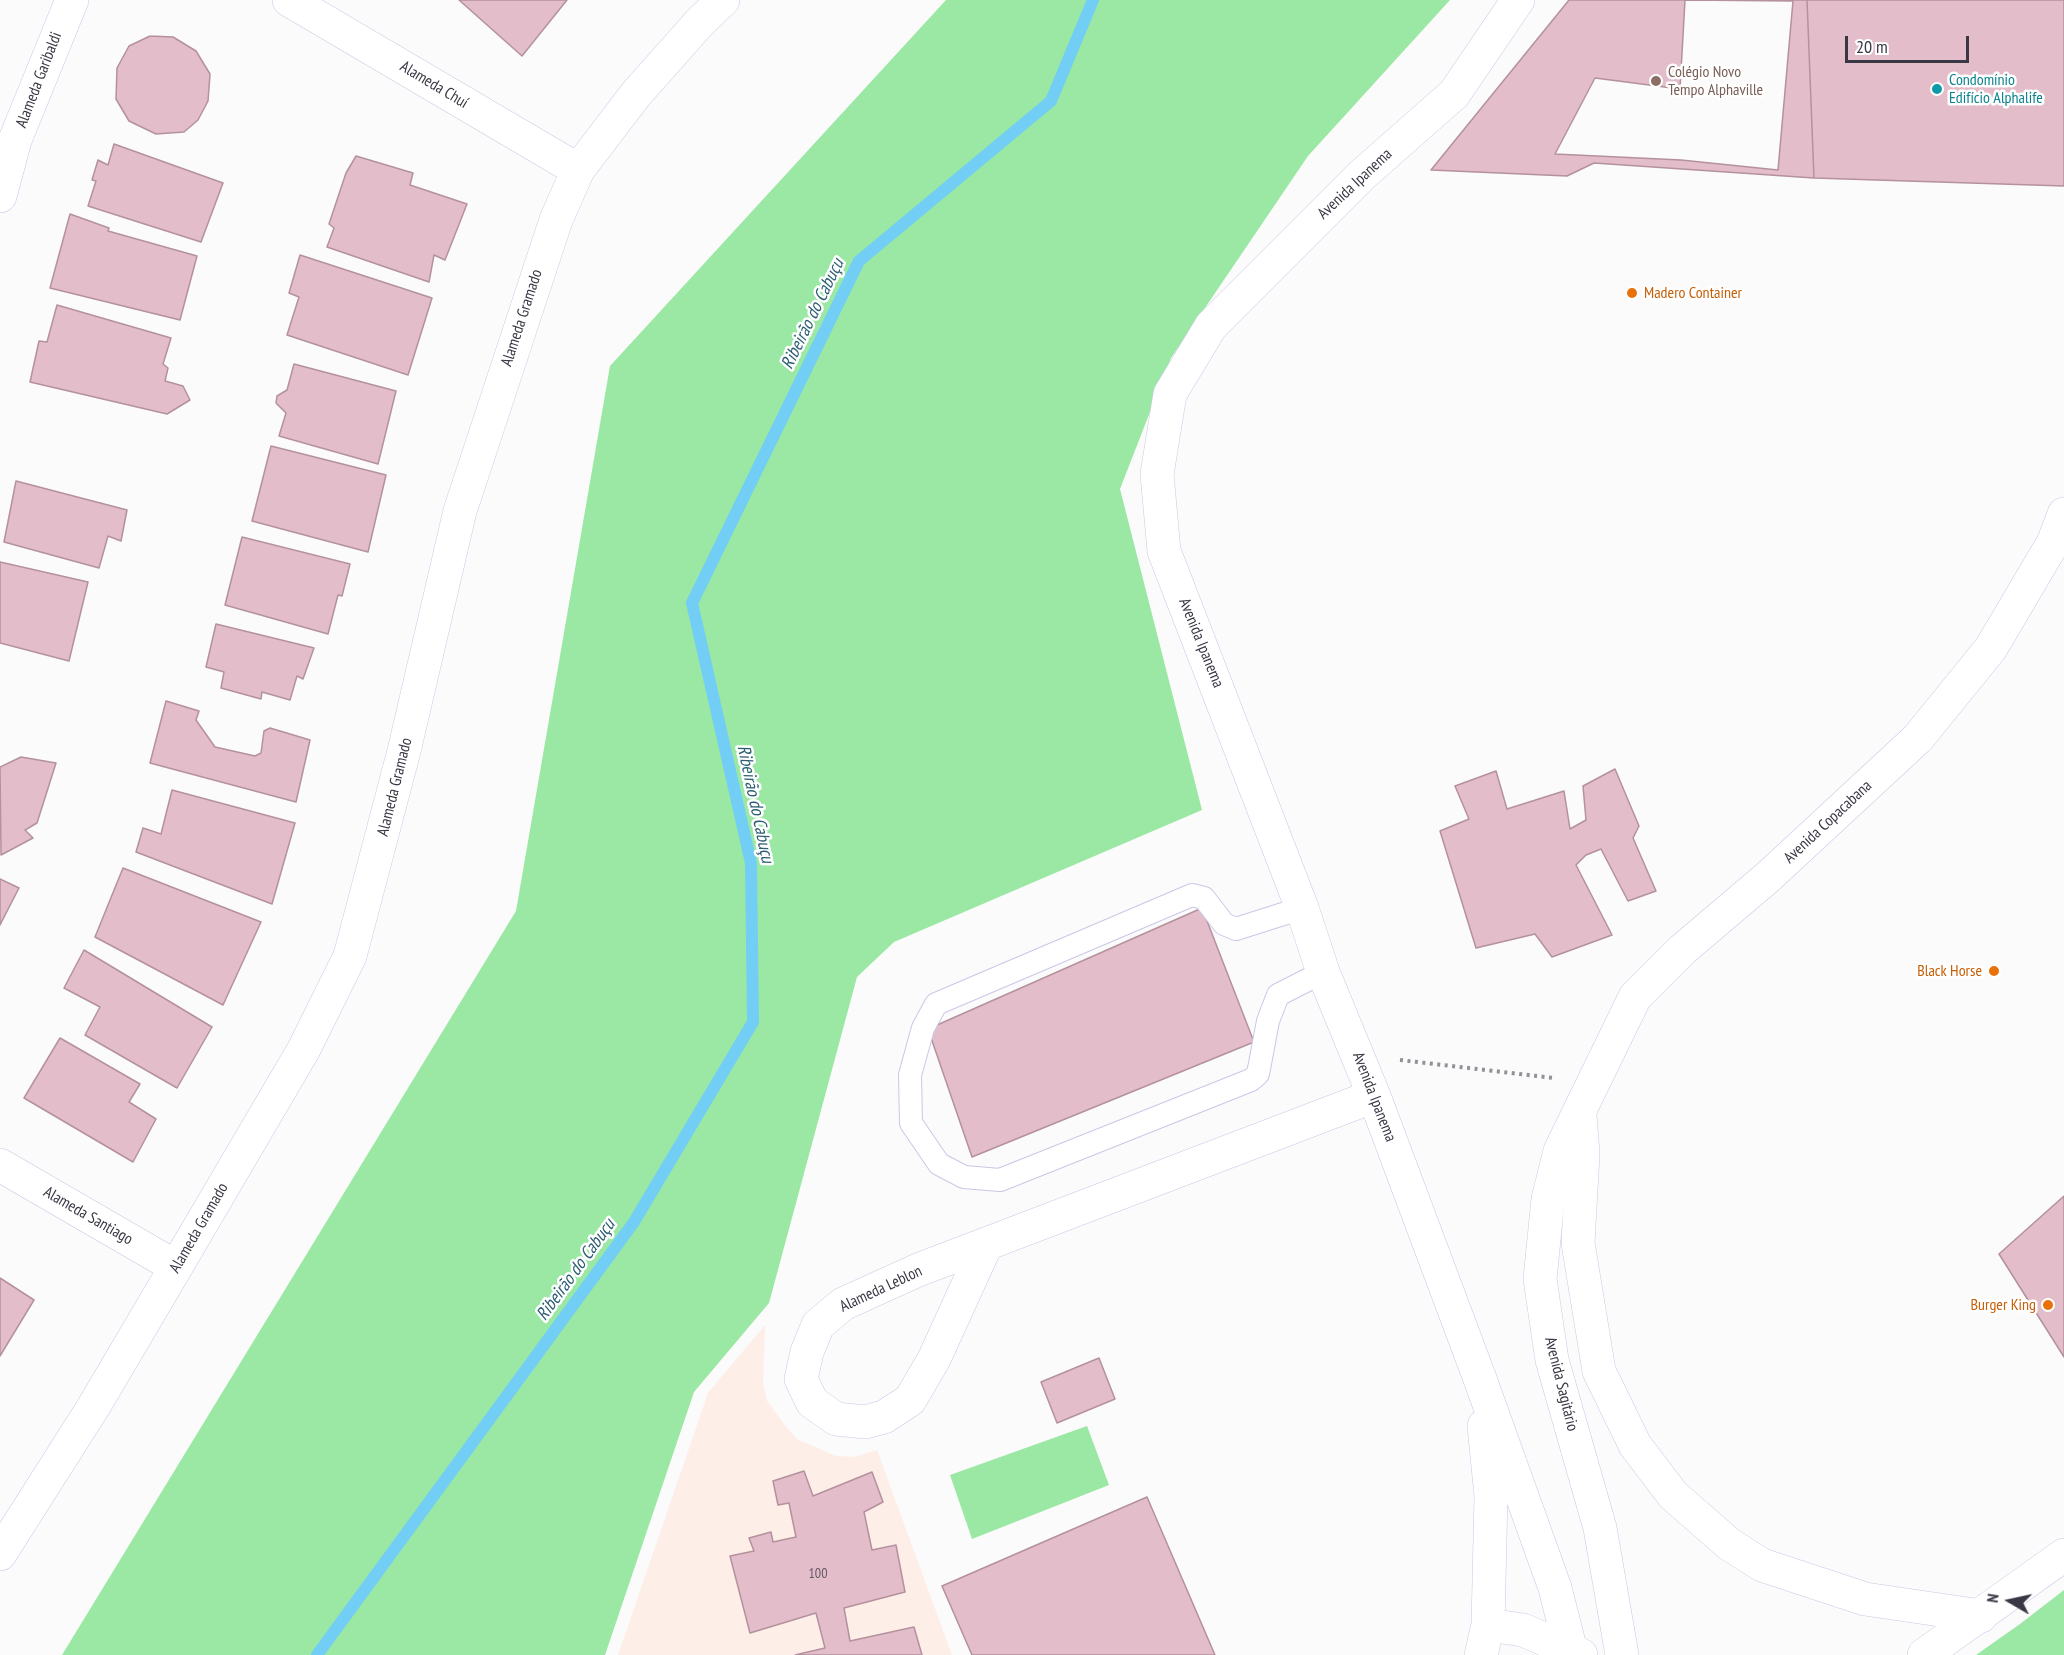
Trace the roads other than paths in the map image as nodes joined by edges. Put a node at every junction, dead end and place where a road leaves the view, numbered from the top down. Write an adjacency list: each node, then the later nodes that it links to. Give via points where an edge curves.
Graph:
1 (72, 0): 6 (street, Alameda Garibaldi, via 15,140)
2 (289, 0): 5 (street, Alameda Chuí)
3 (723, 0): 5 (street, Alameda Gramado, via 636,94)
4 (1518, 0): 8 (street, Avenida Ipanema, via 1454,94 1362,175 1211,326 1170,394 1156,474 1164,551)
5 (578, 170): 14 (street, Alameda Gramado, via 542,259 460,510 393,795 350,956 304,1049)
6 (0, 196)
7 (2064, 514): 11 (street, Avenida Copacabana, via 2053,543 1991,648 1918,738 1635,997)
8 (1302, 908): 9 (street, Avenida Ipanema); 9 (lane, via 1236,929 1224,924 1204,897 1192,895 936,1004 924,1028 910,1075 911,1124 939,1164 964,1177 1000,1180 1251,1080 1258,1074 1268,1021 1278,995)
9 (1323, 972): 10 (street, Avenida Ipanema)
10 (1374, 1096): 13 (street, Alameda Leblon); 15 (street, Avenida Ipanema)
11 (1580, 1115): 18 (street, via 1583,1154 1578,1243 1599,1371 1635,1445 1673,1495 1729,1544 1762,1565 1865,1599); 21 (street, Avenida Sagitário, via 1560,1151 1550,1190 1540,1279 1552,1360 1600,1528)
12 (0, 1166): 14 (street, Alameda Santiago)
13 (986, 1245): 13 (street, Alameda Leblon, via 934,1359 910,1400 884,1417 865,1422 836,1419 812,1402 801,1379 818,1325 843,1304)
14 (176, 1267): 16 (street, Alameda Gramado)
15 (1480, 1379): 19 (street, via 1491,1496); 20 (street)
16 (0, 1554)
17 (2064, 1555): 18 (street)
18 (1981, 1616): 22 (street)
19 (1484, 1640): 20 (street, via 1523,1630)
20 (1575, 1653)
21 (1622, 1655)
22 (1924, 1655)

